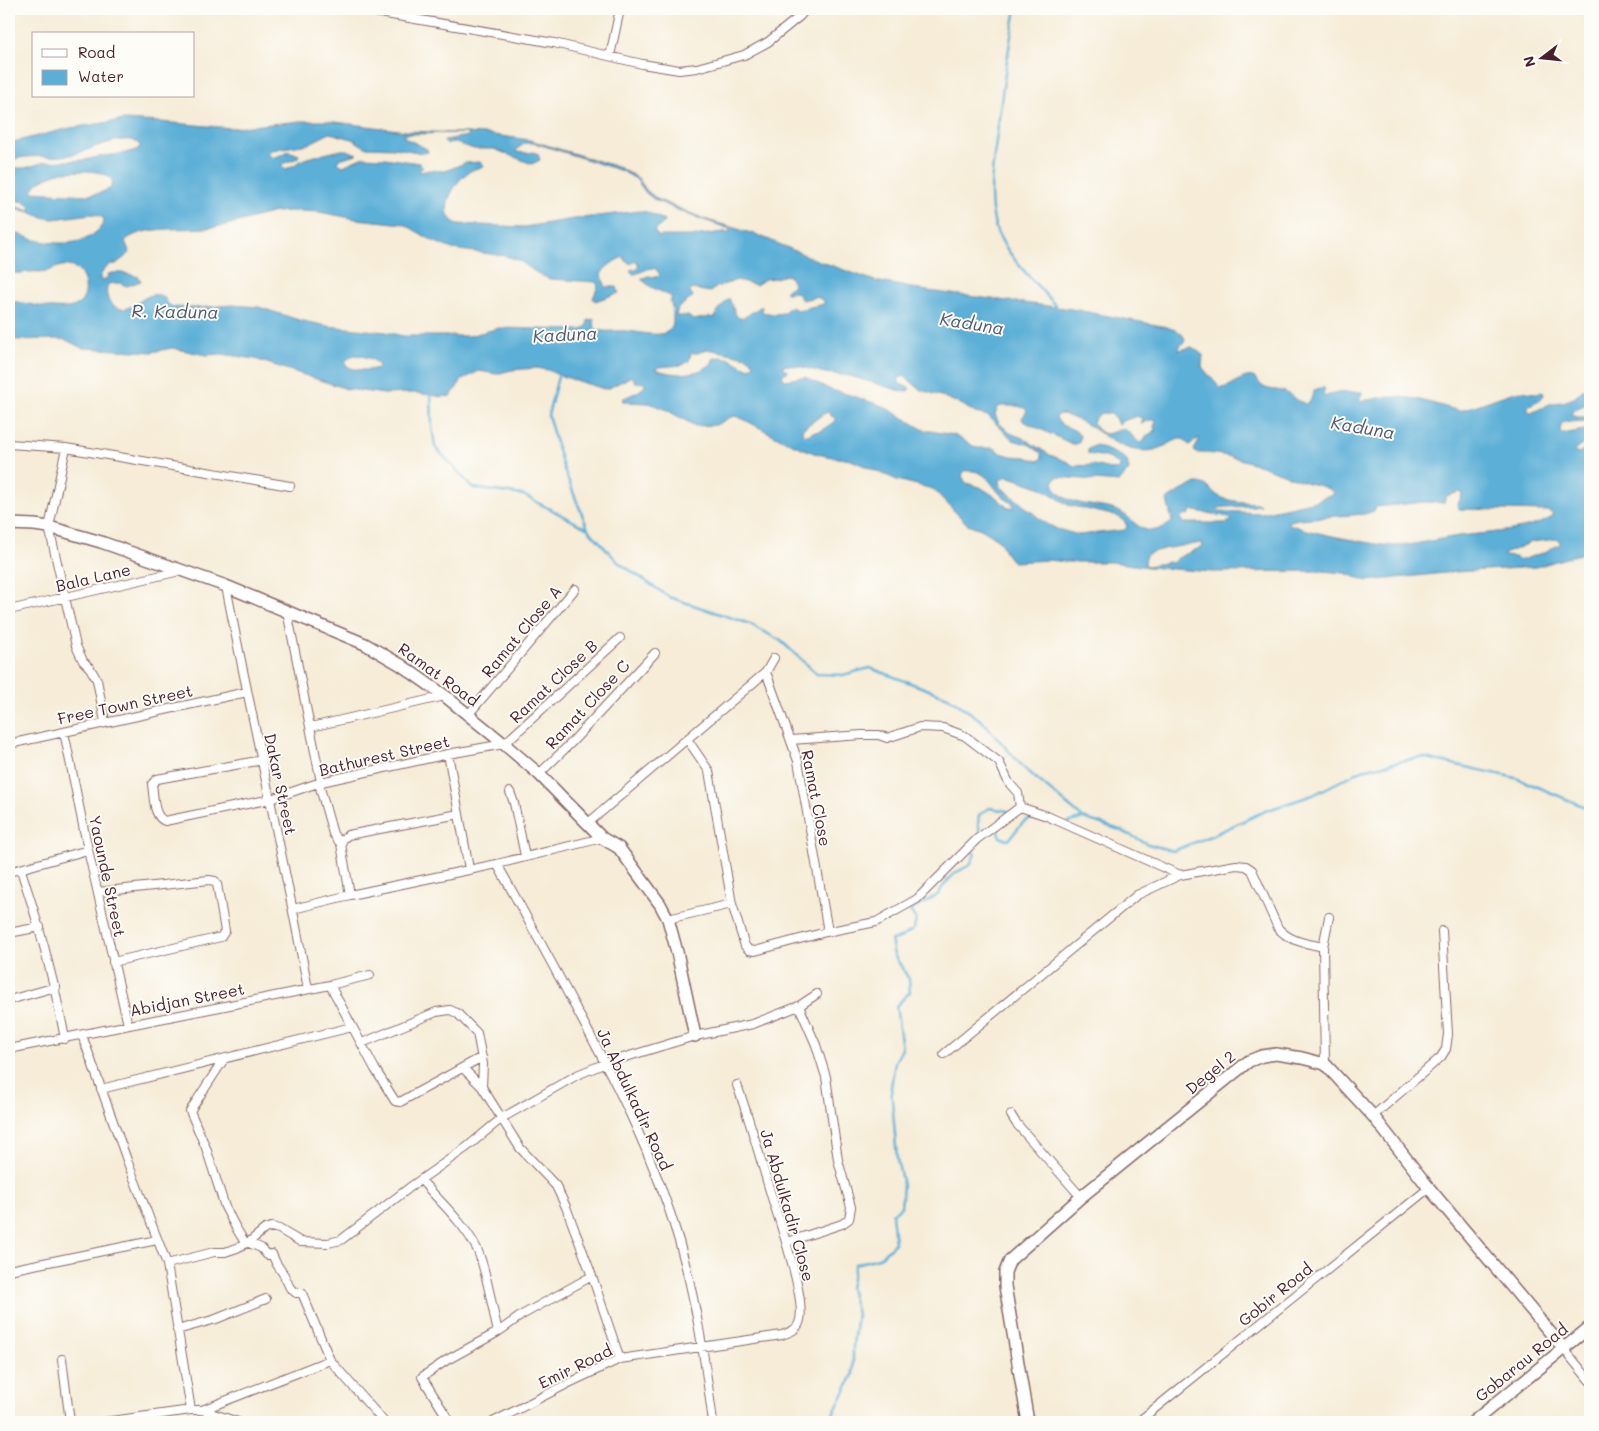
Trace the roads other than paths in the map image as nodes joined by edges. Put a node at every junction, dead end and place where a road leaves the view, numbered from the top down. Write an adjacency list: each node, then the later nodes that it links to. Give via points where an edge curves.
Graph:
1 (357, 9): 4 (street)
2 (620, 9): 4 (street)
3 (806, 9): 4 (street, via 768,42 744,55 697,68 679,70)
4 (610, 56)
5 (9, 444): 6 (street)
6 (66, 448): 7 (street); 9 (street)
7 (290, 486)
8 (9, 524): 9 (street, Ramat Road)
9 (49, 528): 10 (street, Ramat Road); 13 (street)
10 (183, 570): 11 (street, Ramat Road); 13 (street, Bala Lane)
11 (226, 586): 15 (street, Ramat Road); 20 (street, Dakar Street)
12 (574, 589): 22 (street, Ramat Close A)
13 (66, 598): 14 (street, Bala Lane); 23 (street, via 76,646 97,680)
14 (9, 610)
15 (287, 612): 21 (street, Ramat Road, via 365,644); 24 (street)
16 (620, 638): 29 (street, Ramat Close B)
17 (655, 653): 32 (street, Ramat Close C)
18 (774, 658): 19 (street)
19 (766, 672): 26 (street); 27 (street, Ramat Close)
20 (246, 692): 23 (street, Free Town Street); 31 (street, Dakar Street)
21 (445, 696): 22 (street, Ramat Road); 24 (street)
22 (468, 715): 29 (street, Ramat Road)
23 (104, 722): 25 (street, Free Town Street)
24 (311, 726): 33 (street)
25 (64, 732): 28 (street, Free Town Street); 41 (street, Yaounde Street)
26 (687, 739): 38 (street); 50 (street, via 709,771)
27 (791, 740): 36 (street, via 862,735 887,738 920,727 943,728 965,736 999,762 1018,793); 56 (street, Ramat Close, via 798,761)
28 (9, 744)
29 (504, 744): 30 (street, Bathurest Street); 32 (street, Ramat Road)
30 (448, 754): 33 (street, Bathurest Street); 37 (street)
31 (263, 760): 35 (street, Dakar Street); 35 (street, Bathurest Street, via 157,780 152,784 157,814 165,821)
32 (539, 774): 38 (street, Ramat Road)
33 (320, 783): 35 (street, Bathurest Street); 40 (street, via 333,834)
34 (510, 792): 42 (street)
35 (271, 799): 51 (street, Dakar Street)
36 (1020, 807): 47 (street); 56 (street, via 978,839 917,899 876,922)
37 (458, 814): 40 (street, via 348,836); 45 (street)
38 (587, 824): 39 (street, Ramat Road)
39 (602, 838): 42 (street); 53 (street, Ramat Road, via 619,848)
40 (341, 844): 49 (street)
41 (88, 850): 44 (street); 48 (street, Yaounde Street)
42 (525, 856): 43 (street)
43 (497, 864): 45 (street); 77 (street, Ja Abdulkadir Road)
44 (21, 870): 46 (street); 54 (street)
45 (469, 870): 49 (street)
46 (9, 872)
47 (1180, 875): 58 (street, via 1246,866 1252,870 1284,935); 74 (street, via 1137,895)
48 (98, 892): 59 (street, Yaounde Street); 59 (street, via 209,880 217,884 225,931 221,938)
49 (350, 895): 51 (street)
50 (732, 904): 53 (street); 56 (street, via 749,950)
51 (293, 909): 63 (street, Dakar Street)
52 (1329, 918): 58 (street)
53 (668, 919): 70 (street, Ramat Road)
54 (40, 927): 57 (street); 62 (street)
55 (1442, 931): 84 (street, via 1448,1034 1446,1049 1442,1057)
56 (826, 932)
57 (9, 933)
58 (1323, 947): 78 (street)
59 (113, 962): 67 (street, Yaounde Street)
60 (370, 975): 61 (street, Abidjan Street)
61 (330, 985): 63 (street, Abidjan Street); 68 (street)
62 (56, 987): 65 (street); 71 (street)
63 (308, 989): 67 (street, Abidjan Street)
64 (817, 994): 66 (street)
65 (9, 1000)
66 (799, 1006): 70 (street, via 753,1024); 91 (street, via 826,1077 838,1160 851,1208 849,1219 842,1224)
67 (128, 1025): 69 (street, Abidjan Street)
68 (352, 1028): 72 (street); 76 (street)
69 (82, 1035): 71 (street, Abidjan Street); 82 (street)
70 (695, 1036): 77 (street)
71 (65, 1039): 73 (street, Abidjan Street)
72 (362, 1043): 75 (street, via 436,1012 450,1010 458,1013 477,1033); 79 (street, via 395,1101 400,1102)
73 (9, 1049)
74 (944, 1054)
75 (482, 1057): 79 (street); 81 (street)
76 (224, 1059): 82 (street); 90 (street, via 190,1111 225,1207 244,1240)
77 (606, 1063): 85 (street); 99 (street, Ja Abdulkadir Road, via 664,1196 679,1241)
78 (1325, 1064): 84 (street); 88 (street, Degel 2, via 1276,1054 1249,1061)
79 (463, 1068): 81 (street)
80 (737, 1085): 91 (street, Ja Abdulkadir Close)
81 (482, 1087): 85 (street)
82 (101, 1089): 89 (street)
83 (1011, 1114): 88 (street)
84 (1373, 1116): 87 (street)
85 (502, 1118): 86 (street); 94 (street, via 520,1148 556,1186)
86 (421, 1180): 90 (street, via 341,1240 301,1242 271,1227); 98 (street, via 465,1230 477,1249)
87 (1429, 1188): 100 (street); 116 (street, Gobir Road)
88 (1081, 1198): 115 (street, Degel 2, via 1010,1260 1005,1272)
89 (157, 1240): 92 (street); 93 (street)
90 (249, 1242): 92 (street, via 225,1252); 103 (street, via 261,1248 267,1256 272,1254 290,1288 302,1293)
91 (787, 1242): 99 (street, Ja Abdulkadir Close, via 801,1304 800,1322 794,1331)
92 (167, 1264): 97 (street)
93 (9, 1270)
94 (592, 1276): 98 (street); 102 (street)
95 (266, 1299): 97 (street)
96 (1590, 1327): 100 (street, Gobarau Road)
97 (177, 1330): 105 (street)
98 (498, 1332): 112 (street, via 422,1377)
99 (703, 1347): 102 (street, Emir Road); 114 (street, Ja Abdulkadir Road)
100 (1564, 1349): 104 (street); 117 (street, Gobarau Road)
101 (62, 1359): 108 (street)
102 (620, 1359): 113 (street, Emir Road)
103 (330, 1360): 106 (street); 111 (street)
104 (1590, 1381)
105 (191, 1410): 106 (street); 107 (street)
106 (202, 1410): 110 (street)
107 (141, 1420): 109 (street)
108 (70, 1422)
109 (104, 1422)
110 (238, 1422)
111 (384, 1422)
112 (450, 1422)
113 (494, 1422)
114 (714, 1422)
115 (1028, 1422)
116 (1138, 1422)
117 (1473, 1422)

